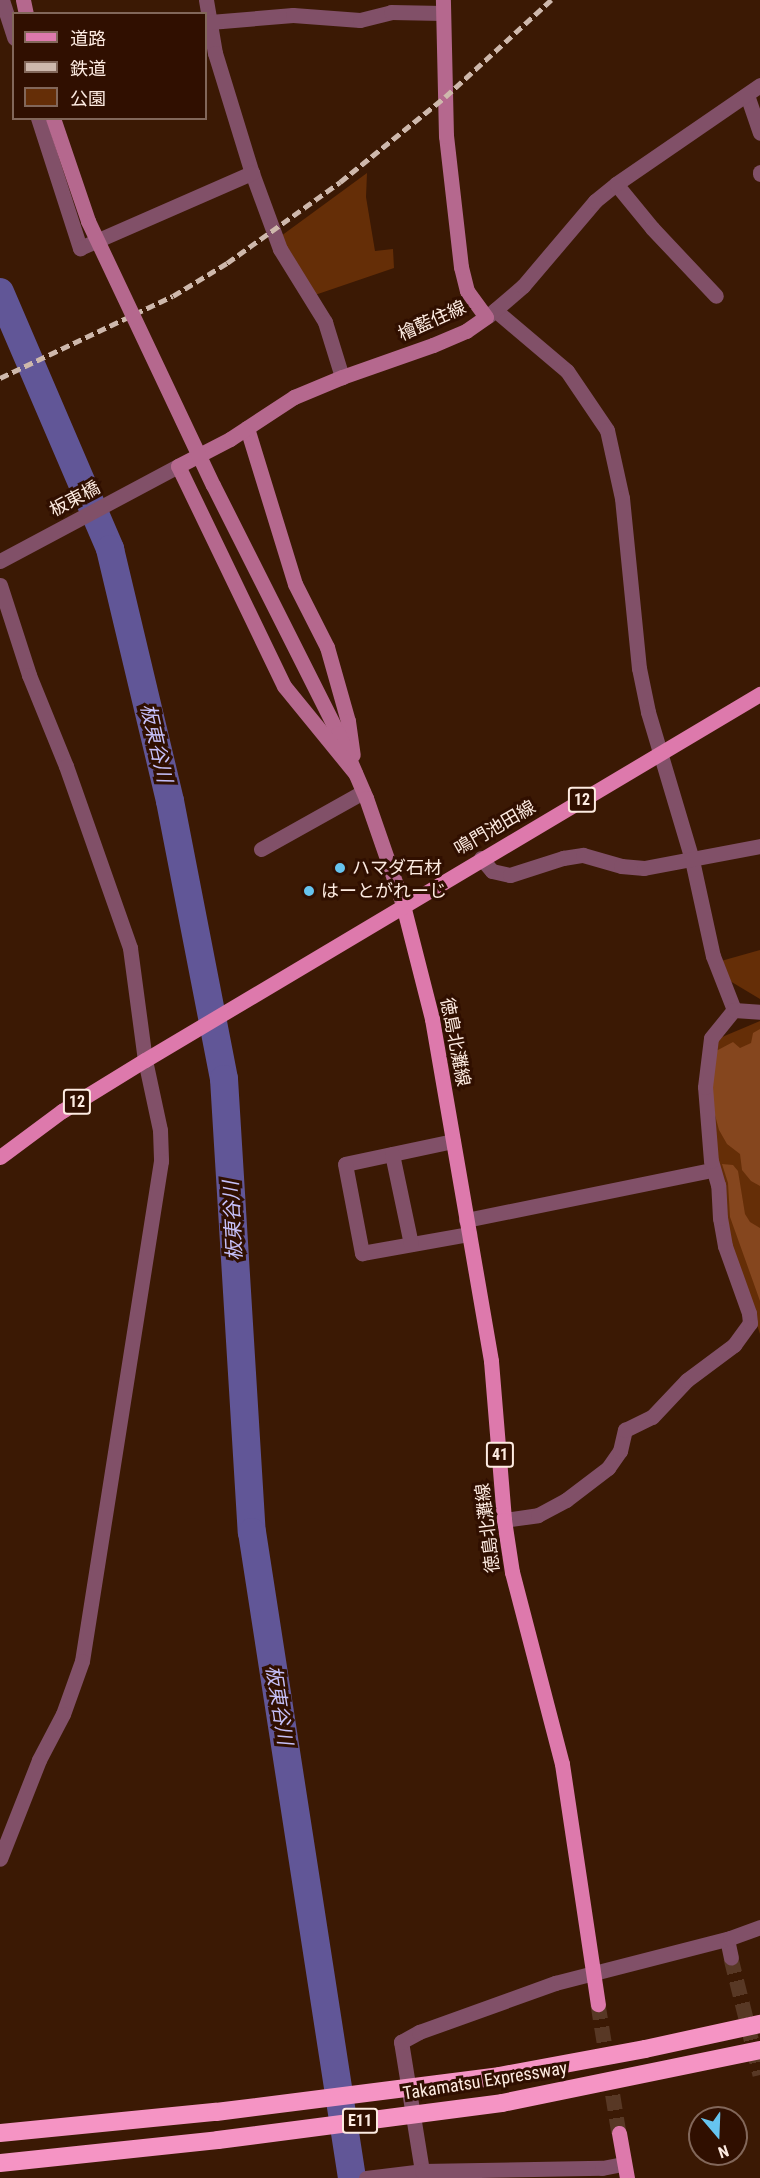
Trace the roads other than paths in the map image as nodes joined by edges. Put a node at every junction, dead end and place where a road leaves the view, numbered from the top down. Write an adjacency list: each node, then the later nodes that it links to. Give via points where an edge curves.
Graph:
1 (2, 0): 5 (street)
2 (206, 0): 4 (street)
3 (443, 6): 4 (street, via 360,20 292,15); 14 (main road, 檜藍住線, via 446,136 461,267 467,291)
4 (210, 22): 11 (street, via 220,72)
5 (12, 32)
6 (760, 85): 7 (street)
7 (747, 95): 10 (street); 12 (street)
8 (39, 120): 11 (street, via 80,248)
9 (54, 120): 22 (main road, bridge, via 88,221)
10 (760, 133)
11 (252, 173): 15 (street, via 280,249 325,322)
12 (616, 184): 13 (street); 14 (street, via 588,209 523,286)
13 (716, 296)
14 (491, 314): 15 (main road, 檜藍住線, via 466,331 433,345); 21 (street, via 552,355 607,430 622,498 639,669)
15 (342, 377): 16 (main road, 檜藍住線, via 294,397)
16 (246, 428): 17 (main road, 檜藍住線); 22 (main road, via 295,584 327,647 348,721)
17 (171, 470): 18 (street, 板東橋); 22 (main road, via 284,686)
18 (2, 560)
19 (0, 585): 31 (street, via 29,675 78,797 130,948)
20 (760, 694): 21 (main road, 鳴門池田線 / 12)
21 (662, 753): 26 (main road, 鳴門池田線 / 12); 27 (street)
22 (355, 773): 23 (main road)
23 (363, 792): 25 (street); 28 (main road)
24 (760, 846): 27 (street)
25 (261, 849)
26 (481, 858): 27 (street, via 492,872 510,875 584,855 644,868); 28 (main road, 鳴門池田線 / 12)
27 (692, 860): 29 (street, via 713,957)
28 (403, 905): 31 (main road, 鳴門池田線 / 12); 32 (main road, 徳島北灘線 / 41, via 432,1019)
29 (734, 1010): 30 (street); 35 (street, via 711,1038 706,1068)
30 (760, 1012)
31 (151, 1056): 34 (main road, 12, via 63,1111); 40 (street, via 161,1161 82,1661)
32 (453, 1141): 33 (street); 36 (main road, 徳島北灘線 / 41)
33 (392, 1154): 37 (street); 37 (street, via 345,1164 362,1253)
34 (0, 1157)
35 (712, 1170): 36 (street); 38 (street, via 718,1185 725,1246)
36 (467, 1227): 37 (street); 39 (main road, 徳島北灘線 / 41, via 491,1361)
37 (411, 1244)
38 (755, 1322): 39 (street, via 734,1345 687,1380 652,1417 625,1430 620,1451 608,1468 566,1500 538,1515)
39 (504, 1520): 44 (main road, 徳島北灘線 / 41, via 512,1572 562,1764)
40 (0, 1859)
41 (760, 1927): 42 (street)
42 (727, 1939): 43 (street); 44 (street)
43 (731, 1958)
44 (594, 1973): 45 (main road, 徳島北灘線 / 41); 52 (street, via 555,1983 401,2042)
45 (598, 2004)
46 (760, 2022): 48 (highway, Takamatsu Expressway / E11, bridge, via 732,2031 499,2076 216,2112)
47 (760, 2050): 50 (highway, Takamatsu Expressway / E11, bridge, via 502,2103 218,2140)
48 (0, 2133)
49 (619, 2133): 51 (main road)
50 (0, 2163)
51 (625, 2171): 52 (street, via 602,2168)
52 (418, 2172): 53 (street)
53 (366, 2178)

